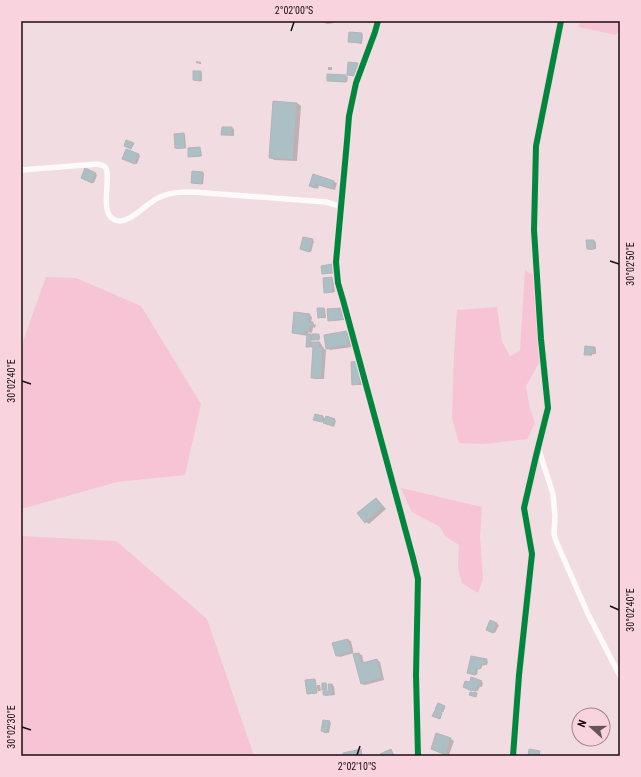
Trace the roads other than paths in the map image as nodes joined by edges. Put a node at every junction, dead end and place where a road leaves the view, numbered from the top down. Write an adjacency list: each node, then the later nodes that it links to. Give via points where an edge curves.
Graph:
1 (378, 21): 4 (street, via 356,83 349,116)
2 (561, 21): 5 (street, via 536,146 534,230 548,408)
3 (21, 170): 4 (street, via 98,164 104,166 108,175 107,208 113,220 118,221 132,217 158,197 172,192 326,202)
4 (341, 208): 7 (street, via 336,262 338,283 418,579)
5 (538, 446): 6 (street, via 553,494 556,541 588,614); 8 (street, via 524,508 532,554)
6 (620, 676)
7 (418, 756)
8 (513, 756)

